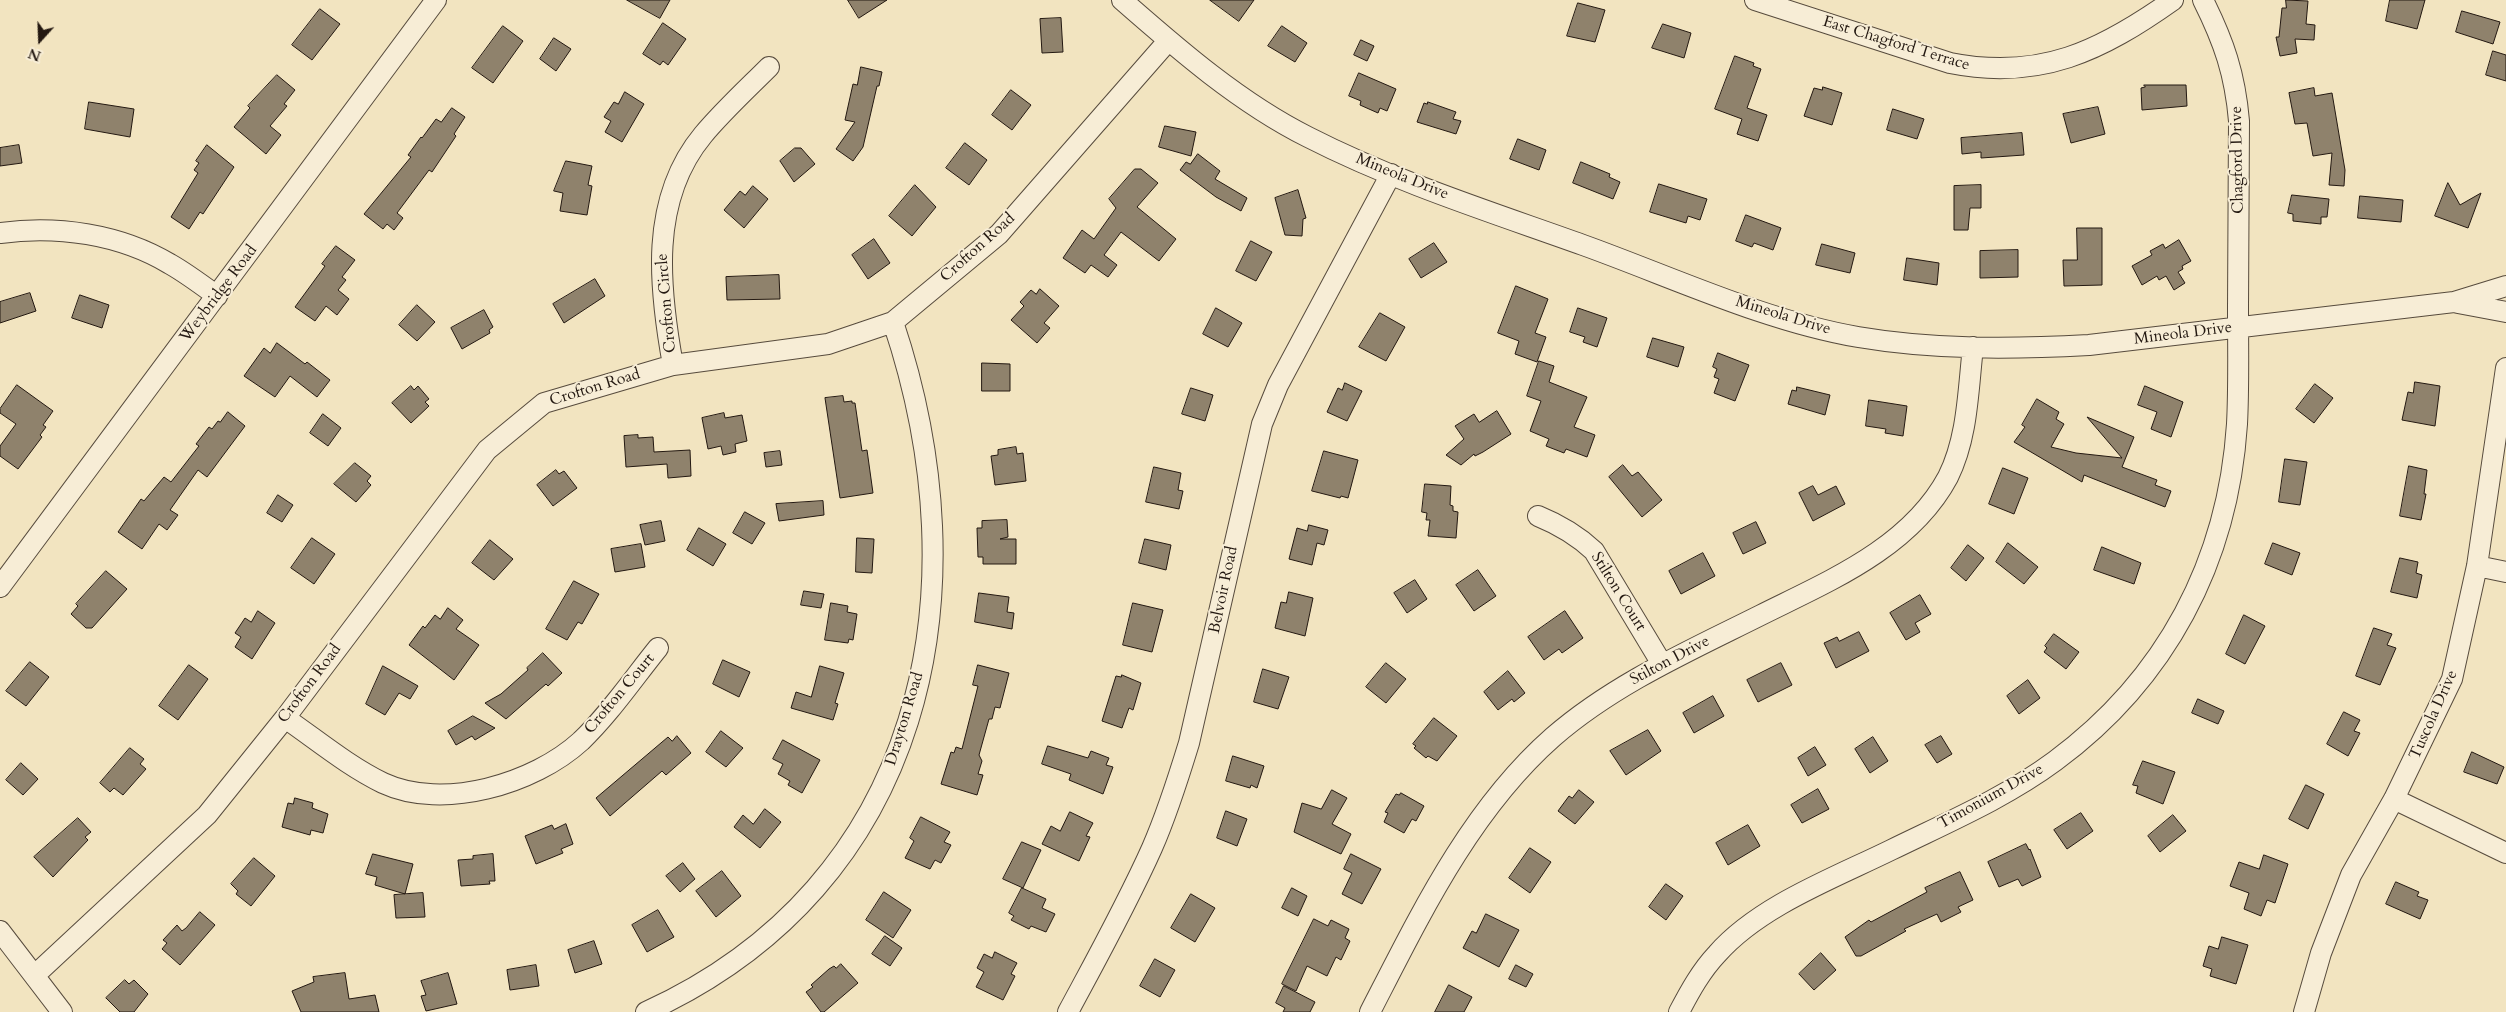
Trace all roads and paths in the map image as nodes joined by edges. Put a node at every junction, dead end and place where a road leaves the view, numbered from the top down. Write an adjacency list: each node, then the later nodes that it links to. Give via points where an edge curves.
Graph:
1 (436, 0): 11 (street, Weybridge Road)
2 (1122, 0): 6 (street, Mineola Drive)
3 (1755, 0): 4 (street, East Chagford Terrace, via 1950,64 2006,70 2061,61 2111,38)
4 (2173, 0)
5 (2203, 0): 15 (street, Chagford Drive, via 2220,34 2236,89 2239,121)
6 (1168, 40): 8 (street, Mineola Drive, via 1272,116 1308,137); 14 (street, Crofton Road, via 999,234)
7 (769, 66): 17 (street, Crofton Circle, via 702,135 683,164 672,190 662,249 662,284)
8 (1391, 174): 16 (street, Mineola Drive, via 1745,306 1857,337); 32 (street, Belvoir Road, via 1278,385 1262,424 1189,743 1174,790 1132,892)
9 (0, 233): 11 (street, via 51,230 110,239 141,249 170,264)
10 (2506, 286): 12 (street, Mineola Drive)
11 (217, 296): 22 (street, Weybridge Road)
12 (2454, 302): 13 (street, Mineola Drive); 15 (street, Mineola Drive)
13 (2506, 312)
14 (893, 322): 17 (street, Crofton Road, via 828,344); 31 (street, Drayton Road, via 907,363 928,474 934,557 927,643 901,741 869,815 818,888 748,954 684,995)
15 (2238, 327): 16 (street, Mineola Drive, via 2090,345); 34 (street, Timonium Drive, via 2237,424 2224,510 2193,601 2154,664 2090,733 2024,782 1758,919 1717,953)
16 (1972, 347): 24 (street, Stilton Drive, via 1964,430 1957,456 1934,499 1916,520 1853,568)
17 (673, 365): 25 (street, Crofton Road, via 544,403 487,450)
18 (2506, 368): 20 (street, Tuscola Drive)
19 (1538, 516): 24 (street, Stilton Court, via 1560,525 1594,552)
20 (2476, 566): 21 (street); 26 (street, Tuscola Drive, via 2452,679)
21 (2506, 572)
22 (0, 587)
23 (658, 648): 25 (street, Crofton Court, via 601,721 579,742 522,777 458,794 411,792 384,783)
24 (1662, 664): 33 (street, Stilton Drive, via 1584,712 1553,737 1510,780 1474,829 1423,910)
25 (286, 718): 29 (street, Crofton Road, via 207,815)
26 (2394, 799): 27 (street); 35 (street, Tuscola Drive, via 2351,875 2335,913)
27 (2506, 853)
28 (0, 931): 29 (street)
29 (35, 975): 30 (street)
30 (62, 1012)
31 (646, 1012)
32 (1068, 1012)
33 (1370, 1012)
34 (1678, 1012)
35 (2304, 1012)

